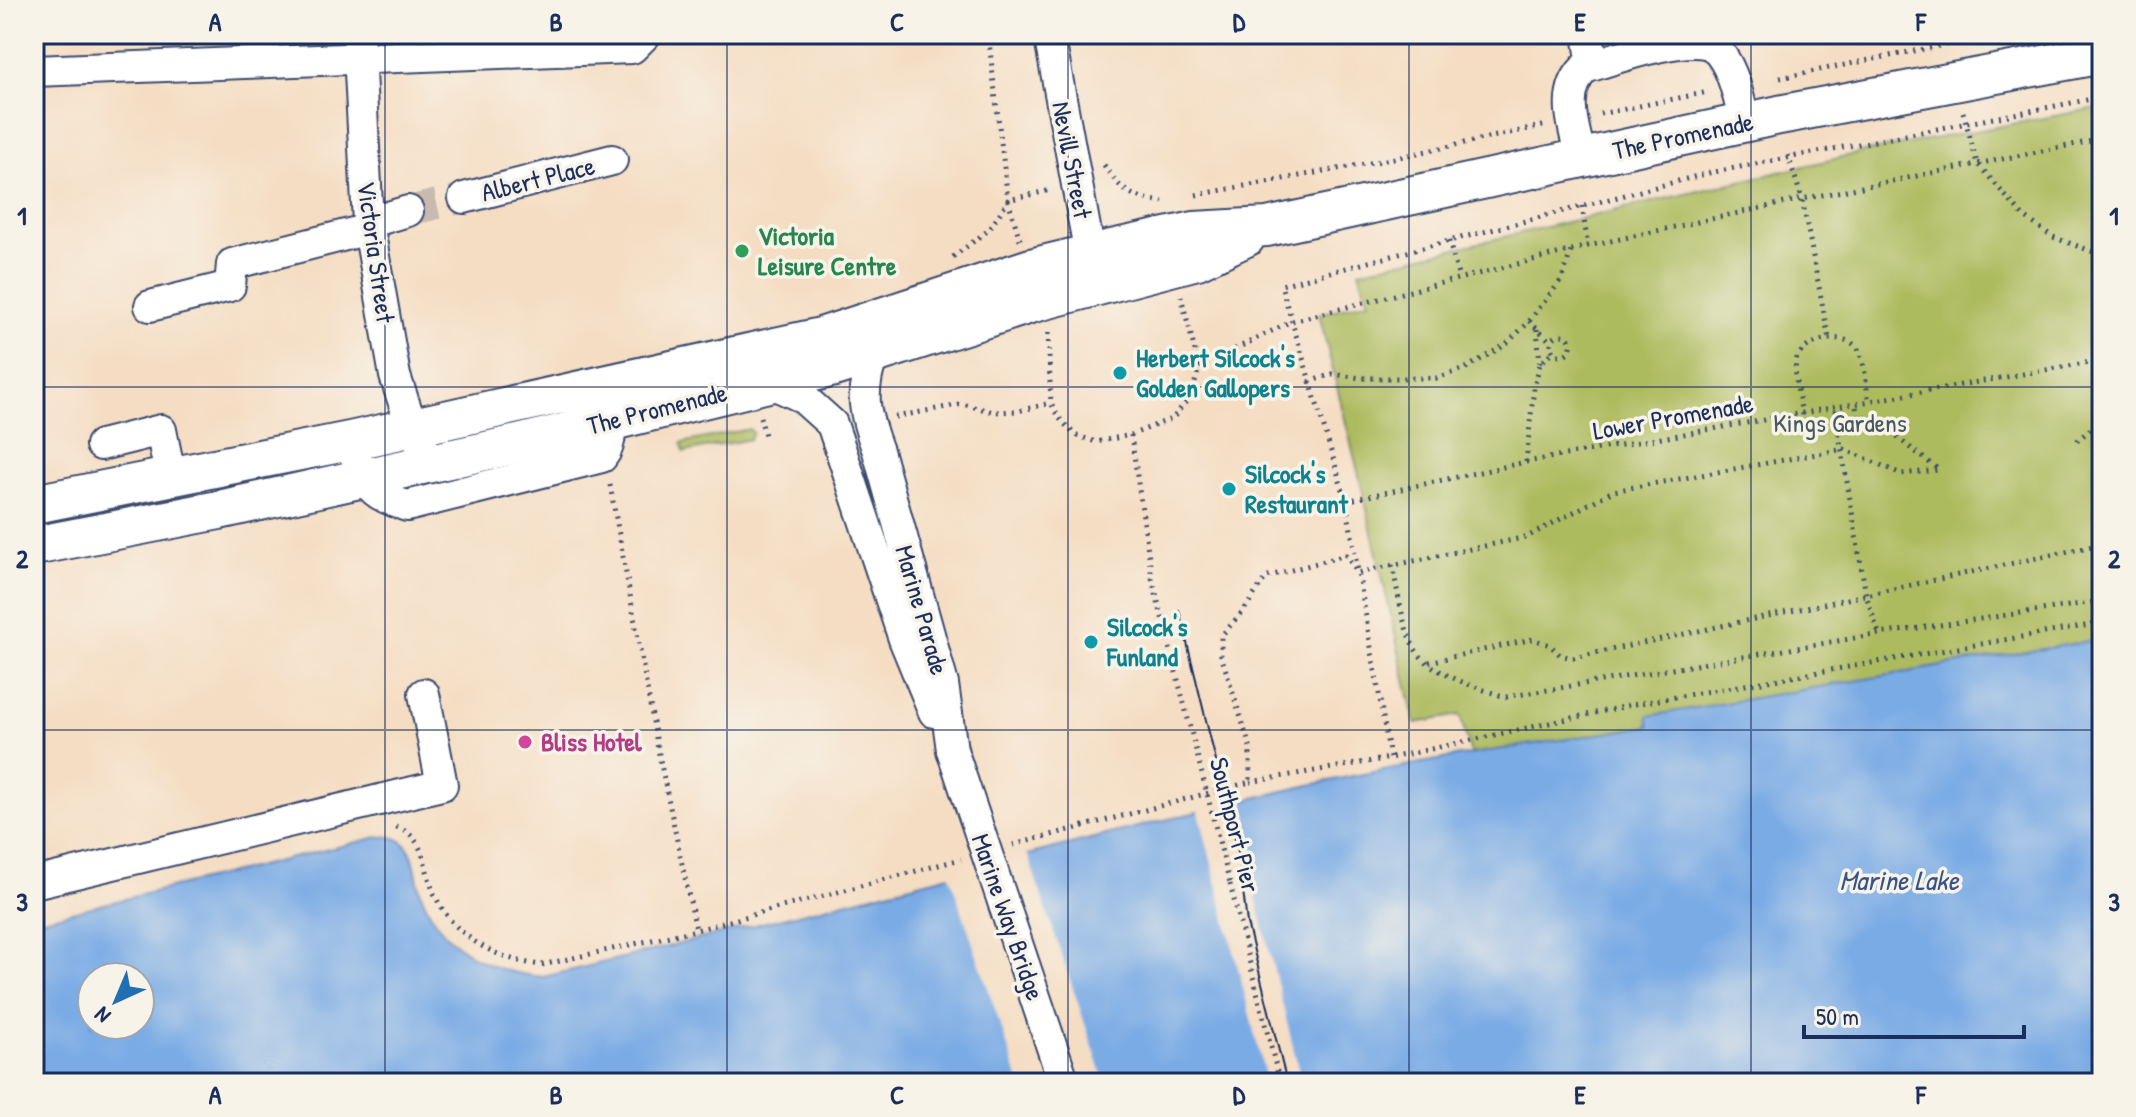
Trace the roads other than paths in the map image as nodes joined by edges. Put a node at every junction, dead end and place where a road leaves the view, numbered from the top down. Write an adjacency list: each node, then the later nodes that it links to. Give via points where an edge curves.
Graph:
1 (646, 34): 4 (street, via 632,48)
2 (1049, 34): 14 (street, Nevill Street)
3 (1588, 34): 6 (street)
4 (359, 47): 7 (street); 13 (street, Victoria Street)
5 (2102, 54): 8 (main road, The Promenade)
6 (1593, 65): 8 (street, via 1682,41 1705,41 1715,47); 9 (street, via 1575,78 1570,92)
7 (34, 71)
8 (1753, 108): 9 (main road, The Promenade)
9 (1581, 158): 14 (main road, The Promenade, via 1267,227 1197,260)
10 (612, 160): 11 (street, Albert Place)
11 (464, 198)
12 (408, 211): 13 (street)
13 (368, 226): 15 (street, via 232,264 230,286); 19 (street, Victoria Street, via 395,376)
14 (1092, 270): 16 (main road, The Promenade, via 1033,303)
15 (150, 306)
16 (846, 346): 17 (main road, The Promenade); 18 (main road, The Promenade); 30 (street, Marine Parade, via 900,585); 32 (street, Marine Parade, via 864,387 865,416 943,684)
17 (767, 381): 18 (main road, The Promenade); 30 (street, Marine Parade, via 802,397 832,424)
18 (604, 422): 19 (main road, The Promenade); 22 (main road, The Promenade)
19 (412, 427): 20 (main road, The Promenade); 23 (street, Victoria Street)
20 (350, 441): 24 (main road, The Promenade); 25 (street)
21 (101, 445): 26 (street, via 161,430)
22 (526, 458): 23 (main road, The Promenade); 25 (street, via 407,506 381,497)
23 (431, 462): 25 (main road, The Promenade)
24 (210, 471): 26 (main road, The Promenade); 28 (main road)
25 (363, 478): 28 (main road, The Promenade)
26 (171, 479): 27 (main road, The Promenade)
27 (34, 504)
28 (219, 510): 29 (main road, The Promenade)
29 (34, 546)
30 (904, 639): 32 (street, Marine Parade)
31 (424, 694): 33 (street, via 442,785)
32 (952, 750): 34 (street, Marine Way Bridge, bridge)
33 (34, 883)
34 (1064, 1083)

